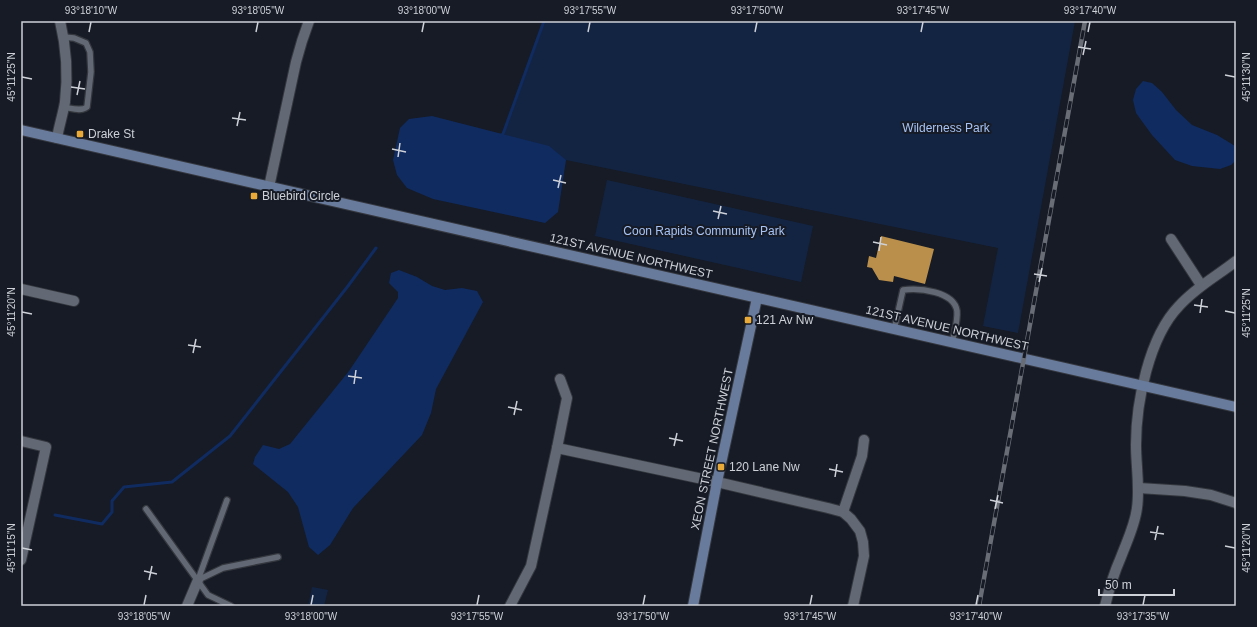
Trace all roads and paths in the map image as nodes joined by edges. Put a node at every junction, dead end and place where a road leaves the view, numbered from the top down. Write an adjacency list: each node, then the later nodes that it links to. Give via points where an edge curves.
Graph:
1 (60, 21): 3 (street)
2 (310, 21): 7 (street, via 296,62)
3 (63, 37): 4 (street, via 66,71); 4 (lane, via 86,43 90,52 91,72 87,107 82,110)
4 (63, 107): 6 (street)
5 (21, 130): 6 (street, 121ST AVENUE NORTHWEST)
6 (56, 138): 7 (street, 121ST AVENUE NORTHWEST)
7 (269, 187): 12 (street, 121ST AVENUE NORTHWEST)
8 (1171, 239): 10 (street)
9 (1236, 260): 10 (street)
10 (1201, 285): 17 (street, via 1178,306 1155,343)
11 (21, 289): 13 (street)
12 (757, 298): 14 (street, 121ST AVENUE NORTHWEST); 22 (street, XEON STREET NORTHWEST)
13 (74, 301)
14 (894, 330): 15 (street, 121ST AVENUE NORTHWEST); 15 (lane, via 903,290 912,289 944,295 950,298 957,310)
15 (952, 343): 17 (street, 121ST AVENUE NORTHWEST)
16 (560, 379): 21 (street, via 567,398)
17 (1143, 387): 18 (street, 121ST AVENUE NORTHWEST); 23 (street, via 1136,444)
18 (1236, 407)
19 (864, 440): 27 (street, via 862,456)
20 (21, 441): 29 (street, via 46,447)
21 (557, 448): 22 (street); 33 (street, via 531,566)
22 (718, 482): 27 (street); 34 (street, XEON STREET NORTHWEST)
23 (1139, 488): 25 (street, via 1211,495); 36 (street, via 1131,532)
24 (227, 500): 30 (lane)
25 (1236, 503)
26 (146, 509): 30 (lane)
27 (843, 512): 35 (street, via 860,531 863,542 864,556)
28 (278, 557): 30 (lane, via 223,568)
29 (21, 560)
30 (198, 580): 31 (street); 32 (lane, via 208,595)
31 (187, 606)
32 (231, 606)
33 (510, 606)
34 (693, 606)
35 (853, 606)
36 (1105, 606)

